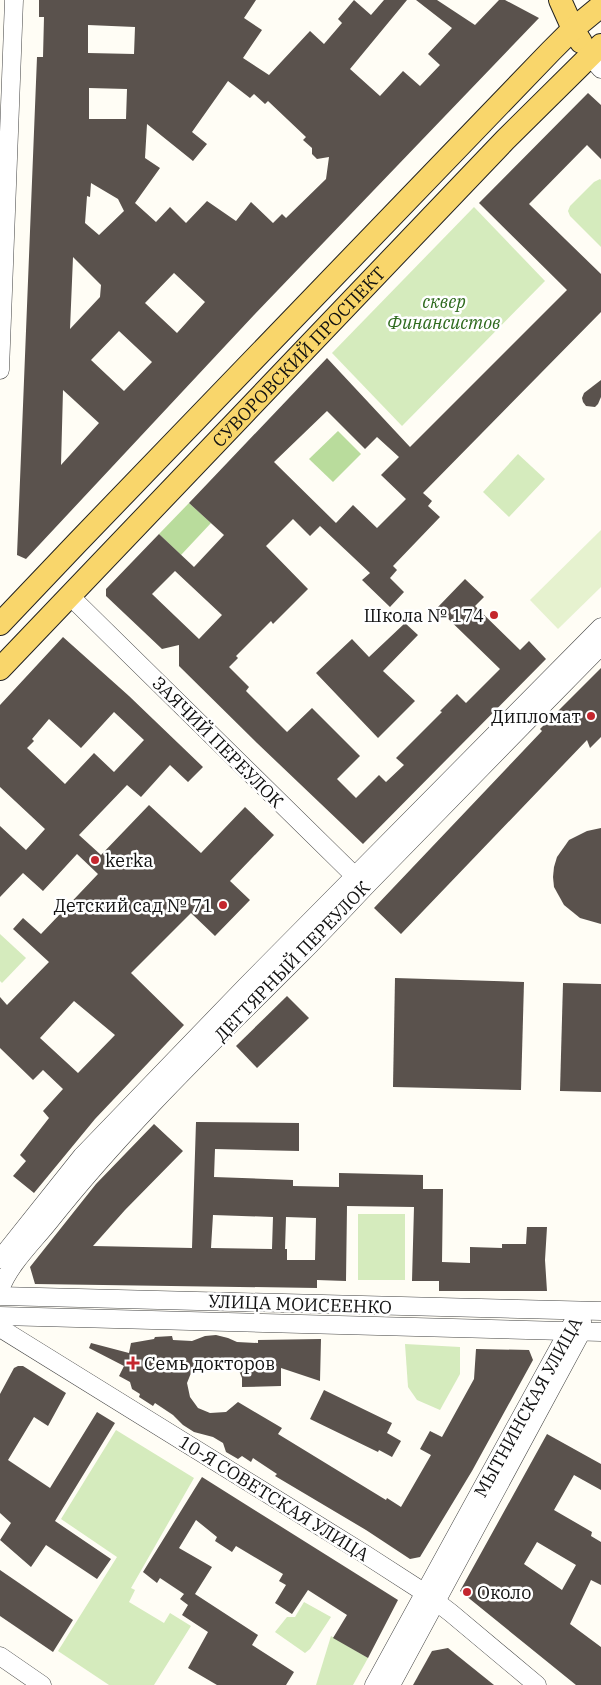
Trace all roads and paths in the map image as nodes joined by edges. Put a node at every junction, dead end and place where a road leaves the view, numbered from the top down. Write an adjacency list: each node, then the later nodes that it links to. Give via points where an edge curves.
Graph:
1 (14, 0): 6 (street)
2 (560, 0): 4 (main road)
3 (595, 12): 4 (main road, СУВОРОВСКИЙ ПРОСПЕКТ)
4 (573, 29): 5 (main road); 8 (main road, СУВОРОВСКИЙ ПРОСПЕКТ)
5 (597, 56): 7 (main road, СУВОРОВСКИЙ ПРОСПЕКТ, via 506,140)
6 (0, 370)
7 (70, 597): 11 (main road, СУВОРОВСКИЙ ПРОСПЕКТ); 12 (street, ЗАЯЧИЙ ПЕРЕУЛОК)
8 (0, 624)
9 (601, 627): 12 (street, ДЕГТЯРНЫЙ ПЕРЕУЛОК)
10 (601, 646): 12 (street, ДЕГТЯРНЫЙ ПЕРЕУЛОК)
11 (0, 667)
12 (360, 881): 13 (street, ДЕГТЯРНЫЙ ПЕРЕУЛОК, via 82,1156); 14 (street, ДЕГТЯРНЫЙ ПЕРЕУЛОК, via 308,948 180,1075 95,1166 11,1269)
13 (0, 1259)
14 (0, 1290)
15 (0, 1296): 16 (street, УЛИЦА МОИСЕЕНКО)
16 (581, 1311): 17 (street, УЛИЦА МОИСЕЕНКО); 20 (street, МЫТНИНСКАЯ УЛИЦА)
17 (601, 1311)
18 (0, 1316): 20 (street, УЛИЦА МОИСЕЕНКО)
19 (0, 1328): 22 (street, 10-Я СОВЕТСКАЯ УЛИЦА)
20 (575, 1331): 21 (street, УЛИЦА МОИСЕЕНКО); 22 (street, МЫТНИНСКАЯ УЛИЦА)
21 (601, 1332)
22 (431, 1597): 25 (street, МЫТНИНСКАЯ УЛИЦА); 26 (street, МЫТНИНСКАЯ УЛИЦА); 27 (street, 10-Я СОВЕТСКАЯ УЛИЦА)
23 (0, 1656): 24 (street)
24 (42, 1685)
25 (374, 1685)
26 (391, 1685)
27 (537, 1685)

